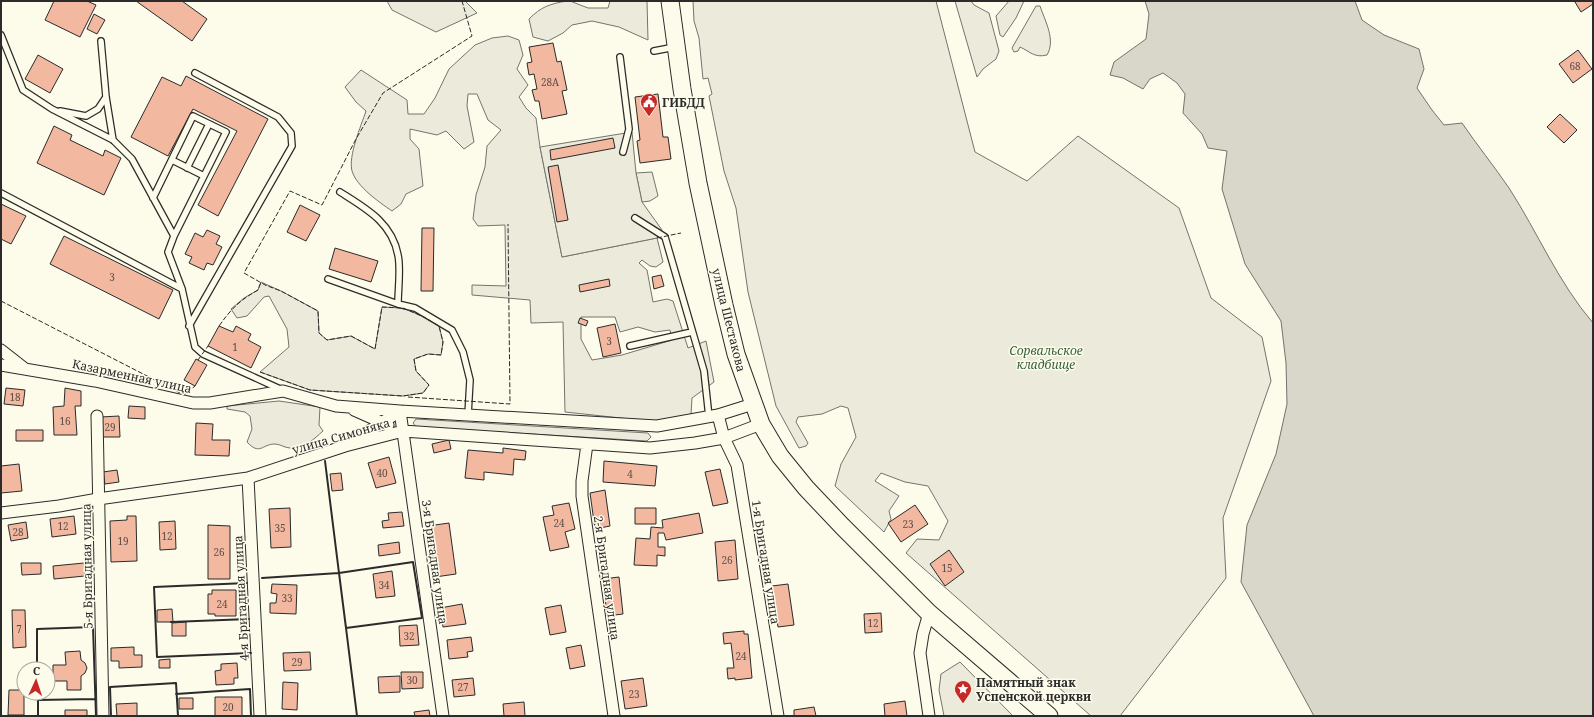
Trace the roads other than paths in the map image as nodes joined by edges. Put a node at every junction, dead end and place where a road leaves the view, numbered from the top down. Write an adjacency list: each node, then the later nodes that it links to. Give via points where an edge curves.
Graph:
1 (670, 1): 4 (main road, улица Шестакова)
2 (1, 35): 9 (lane, via 23,90)
3 (101, 41): 8 (lane)
4 (675, 47): 5 (lane); 31 (main road, улица Шестакова, via 698,183 724,305 736,354)
5 (654, 51)
6 (620, 57): 12 (lane, via 629,129)
7 (195, 73): 24 (lane, via 278,117 291,133 292,146)
8 (106, 97): 9 (lane, via 98,110 86,116); 11 (lane)
9 (52, 109): 11 (lane)
10 (208, 124): 13 (lane, via 193,116); 14 (lane); 15 (lane, via 226,132)
11 (113, 140): 18 (lane, via 132,159)
12 (623, 152)
13 (172, 160): 14 (lane); 18 (lane)
14 (187, 168): 15 (lane)
15 (204, 176): 20 (lane)
16 (340, 192): 23 (lane, via 371,212 392,234 398,255)
17 (1, 193): 22 (lane)
18 (153, 198): 20 (lane)
19 (635, 218): 25 (lane, via 665,237)
20 (174, 236): 22 (lane, via 168,252)
21 (328, 279): 23 (lane)
22 (182, 289): 24 (lane)
23 (398, 304): 34 (lane, via 415,308 452,330 463,352 470,380)
24 (189, 326): 30 (lane, via 195,347 203,354)
25 (692, 332): 26 (lane); 36 (lane)
26 (630, 346)
27 (1, 350): 29 (street)
28 (1, 365): 29 (street, Казарменная улица)
29 (24, 368): 30 (street, Казарменная улица, via 193,402 210,403)
30 (284, 391): 32 (street, Казарменная улица)
31 (753, 404): 36 (street, улица Симоняка); 38 (main road, улица Шестакова)
32 (346, 407): 33 (street, Казарменная улица); 37 (street)
33 (400, 411): 34 (street, улица Симоняка); 37 (street); 39 (street, 3-я Бригадная улица)
34 (468, 415): 36 (street, улица Симоняка, via 657,426)
35 (97, 416): 44 (street, 5-я Бригадная улица)
36 (714, 416): 40 (street, 1-я Бригадная улица)
37 (382, 424): 39 (street); 42 (street)
38 (761, 424): 40 (street, улица Симоняка); 46 (main road, улица Шестакова, via 780,456 806,488)
39 (403, 431): 41 (street, улица Симоняка); 42 (street, улица Симоняка); 50 (street, 3-я Бригадная улица)
40 (724, 438): 41 (street, улица Симоняка, via 650,448); 52 (street, 1-я Бригадная улица, via 737,465)
41 (587, 444): 51 (street, 2-я Бригадная улица, via 582,496)
42 (345, 446): 43 (street, улица Симоняка)
43 (248, 478): 44 (street, улица Симоняка); 49 (street, 4-я Бригадная улица)
44 (98, 499): 45 (street, улица Симоняка); 48 (street, 5-я Бригадная улица)
45 (1, 512)
46 (929, 613): 47 (main road, улица Шестакова); 53 (street, via 920,653)
47 (1030, 700): 54 (main road); 55 (main road)
48 (103, 716)
49 (260, 716)
50 (443, 716)
51 (614, 716)
52 (778, 716)
53 (929, 716)
54 (1043, 716)
55 (1049, 716)

